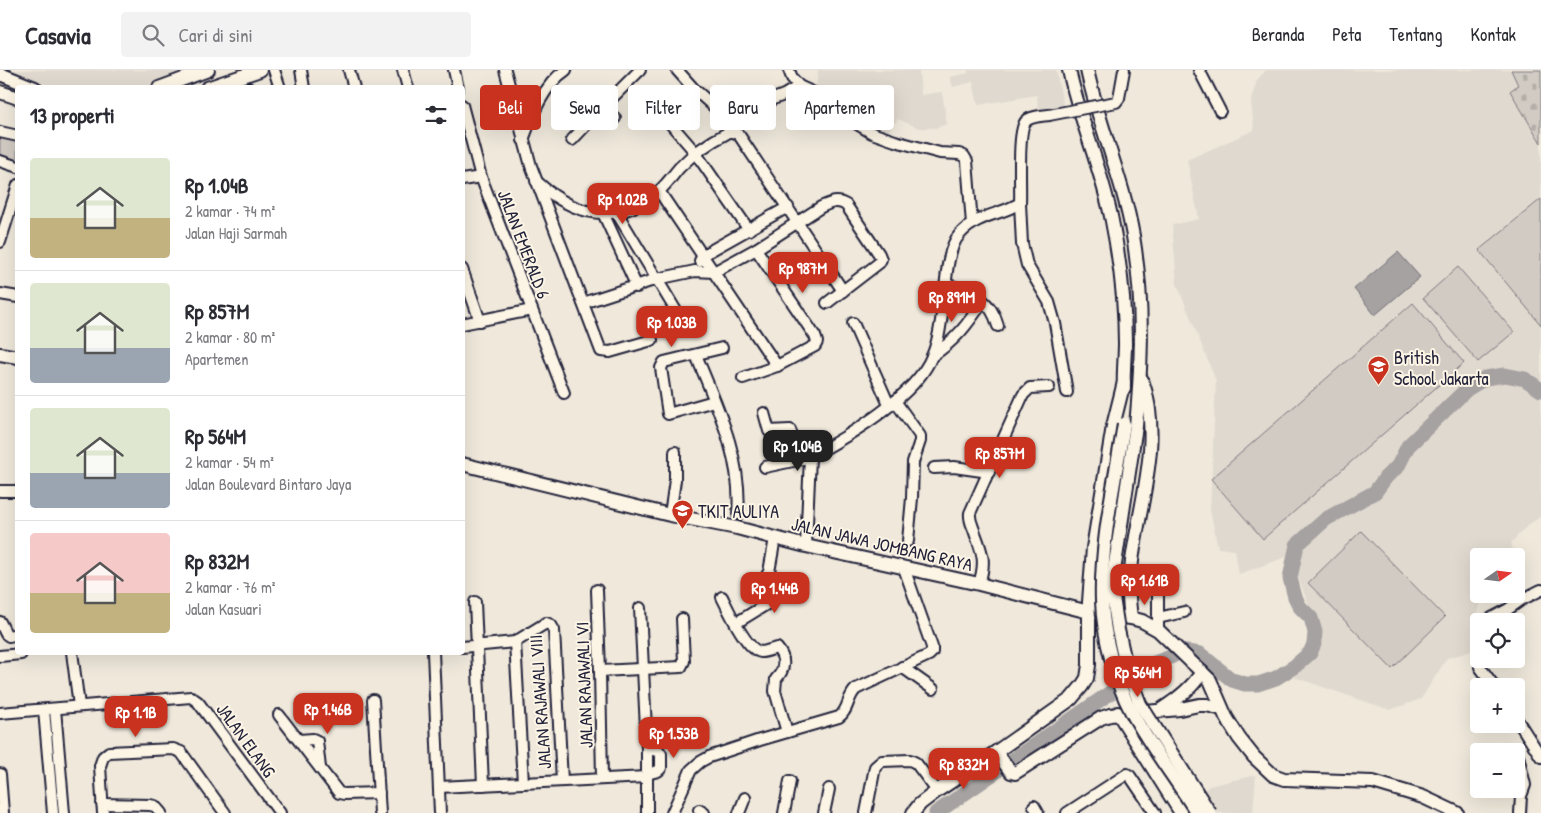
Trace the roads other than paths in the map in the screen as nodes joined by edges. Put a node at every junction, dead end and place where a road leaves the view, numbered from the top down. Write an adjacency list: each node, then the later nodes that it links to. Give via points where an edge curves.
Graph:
1 (208, 70): 20 (main road)
2 (260, 70): 21 (main road)
3 (268, 70): 22 (street)
4 (274, 70): 23 (street)
5 (301, 70): 24 (street)
6 (349, 70): 25 (street)
7 (403, 70): 26 (street)
8 (454, 70): 27 (street)
9 (505, 70): 41 (street)
10 (640, 70): 30 (street)
11 (677, 70): 31 (street, via 729,120 744,110)
12 (789, 70): 28 (street)
13 (1069, 70): 87 (main road, via 1105,192 1119,260 1125,342)
14 (1087, 70): 85 (main road, via 1132,235 1142,320)
15 (1124, 70): 50 (street, bridge, via 1116,102 1027,120 1020,143)
16 (1199, 70): 33 (street)
17 (561, 72): 41 (street, via 549,86)
18 (0, 74): 19 (main road)
19 (28, 85)
20 (167, 85)
21 (216, 85)
22 (272, 85)
23 (279, 85)
24 (303, 85)
25 (353, 85)
26 (407, 85)
27 (457, 85)
28 (799, 85)
29 (0, 92): 32 (main road)
30 (618, 92)
31 (786, 94)
32 (15, 97)
33 (1220, 110)
34 (465, 116): 45 (street, JALAN EMERALD 6)
35 (581, 130): 40 (street)
36 (676, 130): 42 (street)
37 (867, 130): 55 (street, via 895,142 964,156)
38 (0, 132): 39 (street)
39 (15, 135)
40 (572, 140)
41 (523, 141): 47 (street)
42 (696, 152): 48 (street); 51 (street, via 734,132); 56 (street)
43 (0, 161): 44 (street)
44 (15, 166)
45 (481, 177): 46 (street); 72 (street, JALAN EMERALD 6)
46 (465, 180)
47 (536, 181): 52 (street, via 567,204); 70 (street)
48 (659, 190): 53 (street, via 636,207); 59 (street)
49 (15, 194): 57 (street)
50 (1020, 203): 55 (street); 89 (street, via 1022,244 1027,265 1049,302)
51 (788, 207): 54 (street); 56 (street)
52 (603, 213): 53 (street); 65 (street)
53 (617, 214): 63 (street)
54 (797, 221): 58 (street); 66 (street); 66 (street, via 821,207 841,202 879,254 879,263)
55 (972, 224): 64 (street, via 958,236 954,245)
56 (749, 230): 59 (street)
57 (0, 242)
58 (756, 249): 61 (street); 84 (street, via 817,342)
59 (702, 255): 60 (street); 61 (street)
60 (695, 270): 61 (street); 63 (street)
61 (714, 272): 84 (street)
62 (465, 276): 73 (street)
63 (657, 280): 65 (street); 77 (street)
64 (946, 284): 69 (street); 83 (street, via 941,324)
65 (637, 286): 70 (street)
66 (842, 291): 71 (street)
67 (0, 294): 68 (street)
68 (15, 296)
69 (984, 301): 76 (street, via 994,311); 83 (street, via 950,344)
70 (583, 303): 78 (street, via 601,351 610,352)
71 (827, 303)
72 (532, 310): 73 (street); 90 (street, JALAN EMERALD 6)
73 (480, 321): 75 (street)
74 (853, 323): 92 (street)
75 (465, 324)
76 (998, 326)
77 (687, 329)
78 (652, 340)
79 (722, 348): 81 (street)
80 (0, 354): 82 (main road)
81 (696, 355): 91 (street); 91 (street, via 662,365 668,414)
82 (15, 356)
83 (932, 356): 92 (street, via 913,385)
84 (777, 366): 86 (street)
85 (1140, 375): 94 (main road); 119 (main road, via 1147,394 1151,436 1131,575)
86 (743, 378)
87 (1124, 382): 94 (main road); 116 (main road, via 1113,426 1093,548)
88 (1049, 387): 100 (street, via 1034,387 1026,391)
89 (1067, 392)
90 (564, 393)
91 (714, 401): 104 (street, via 737,473)
92 (892, 403): 96 (street, via 845,437); 106 (street, via 920,436 913,462)
93 (764, 413): 96 (street, via 769,431 790,430)
94 (1130, 425): 182 (main road, bridge, via 1104,558 1102,603 1107,635 1131,711); 183 (main road, bridge, via 1114,571 1113,597 1118,630 1126,666 1140,704)
95 (675, 452): 103 (street)
96 (806, 458): 98 (street); 107 (street)
97 (465, 465): 103 (main road, JALAN JAWA JOMBANG RAYA)
98 (765, 467)
99 (934, 468): 100 (street)
100 (989, 472): 110 (street, via 970,513 984,564)
101 (0, 491): 102 (street)
102 (15, 491)
103 (670, 515): 104 (main road, JALAN JAWA JOMBANG RAYA)
104 (737, 528): 105 (main road, JALAN JAWA JOMBANG RAYA)
105 (776, 538): 107 (main road, JALAN JAWA JOMBANG RAYA); 122 (street, via 769,572 764,580 767,604)
106 (908, 541)
107 (806, 546): 108 (main road, JALAN JAWA JOMBANG RAYA)
108 (904, 568): 110 (main road, JALAN JAWA JOMBANG RAYA); 132 (street, via 932,652)
109 (1158, 581): 123 (street)
110 (980, 584): 116 (main road, JALAN JAWA JOMBANG RAYA)
111 (597, 590): 134 (street, JALAN RAJAWALI VI)
112 (1541, 590): 118 (street)
113 (722, 597): 122 (street)
114 (475, 602): 126 (street)
115 (640, 608): 133 (street)
116 (1089, 612): 119 (main road, JALAN JAWA JOMBANG RAYA); 148 (main road, via 1089,665 1082,686 1071,699)
117 (1184, 612): 123 (street)
118 (1501, 613)
119 (1131, 618): 123 (main road, JALAN JAWA JOMBANG RAYA)
120 (682, 619): 133 (street, via 681,667)
121 (0, 622): 124 (street, via 6,634)
122 (736, 623): 146 (street, via 753,648 761,652 780,650 784,668 776,679 776,691)
123 (1158, 624): 135 (main road, JALAN JAWA JOMBANG RAYA)
124 (15, 635)
125 (515, 642): 126 (street, JALAN RAJAWALI VIII); 153 (street, JALAN RAJAWALI VIII, via 546,623 554,630); 155 (street)
126 (477, 646): 127 (street, JALAN RAJAWALI VIII); 156 (street)
127 (465, 647)
128 (15, 655): 131 (street)
129 (72, 655): 138 (street)
130 (433, 655): 157 (street)
131 (0, 656)
132 (902, 667): 136 (street); 146 (street, via 856,689 839,717)
133 (643, 669): 134 (street); 151 (street)
134 (600, 671): 152 (street, JALAN RAJAWALI VI)
135 (1202, 672): 140 (main road, JALAN JAWA JOMBANG RAYA, via 1213,684); 142 (main road, via 1185,693)
136 (933, 689)
137 (373, 700): 160 (street)
138 (79, 706): 139 (street, JALAN ELANG); 169 (street, JALAN ELANG, via 195,699)
139 (55, 709): 141 (street, JALAN ELANG); 166 (street)
140 (1222, 709): 142 (main road, via 1199,705); 184 (main road, JALAN JAWA JOMBANG RAYA, via 1239,738 1273,775 1284,779 1373,782 1423,797)
141 (44, 710): 143 (street, JALAN ELANG); 165 (street)
142 (1161, 710): 144 (main road)
143 (0, 713)
144 (1118, 714): 148 (main road, via 1102,718 1016,772 1011,772); 181 (main road)
145 (278, 715): 160 (street, via 299,740 313,738 317,741 320,770 341,794)
146 (787, 732): 173 (street, via 700,762 691,770)
147 (1525, 732): 149 (street)
148 (998, 754): 159 (main road)
149 (1541, 757)
150 (0, 774): 164 (street)
151 (647, 775): 152 (street); 172 (street)
152 (602, 779): 153 (street)
153 (562, 781): 155 (street)
154 (790, 782): 175 (street)
155 (523, 783): 156 (street)
156 (483, 785): 157 (street)
157 (439, 787): 171 (street)
158 (829, 789): 176 (street)
159 (937, 791): 177 (street, via 916,763 910,760 882,761 874,767); 178 (main road)
160 (379, 793): 170 (street)
161 (745, 798): 174 (street)
162 (1521, 798): 185 (street)
163 (103, 808): 167 (street, via 150,805); 168 (street, via 100,766 103,757 109,752 173,749 181,752)
164 (3, 813)
165 (53, 813)
166 (64, 813)
167 (161, 813)
168 (225, 813)
169 (280, 813)
170 (380, 813)
171 (440, 813)
172 (647, 813)
173 (672, 813)
174 (740, 813)
175 (784, 813)
176 (824, 813)
177 (866, 813)
178 (913, 813)
179 (1067, 813): 180 (street, via 1127,774)
180 (1156, 813)
181 (1181, 813)
182 (1197, 813)
183 (1210, 813)
184 (1457, 813)
185 (1520, 813)

